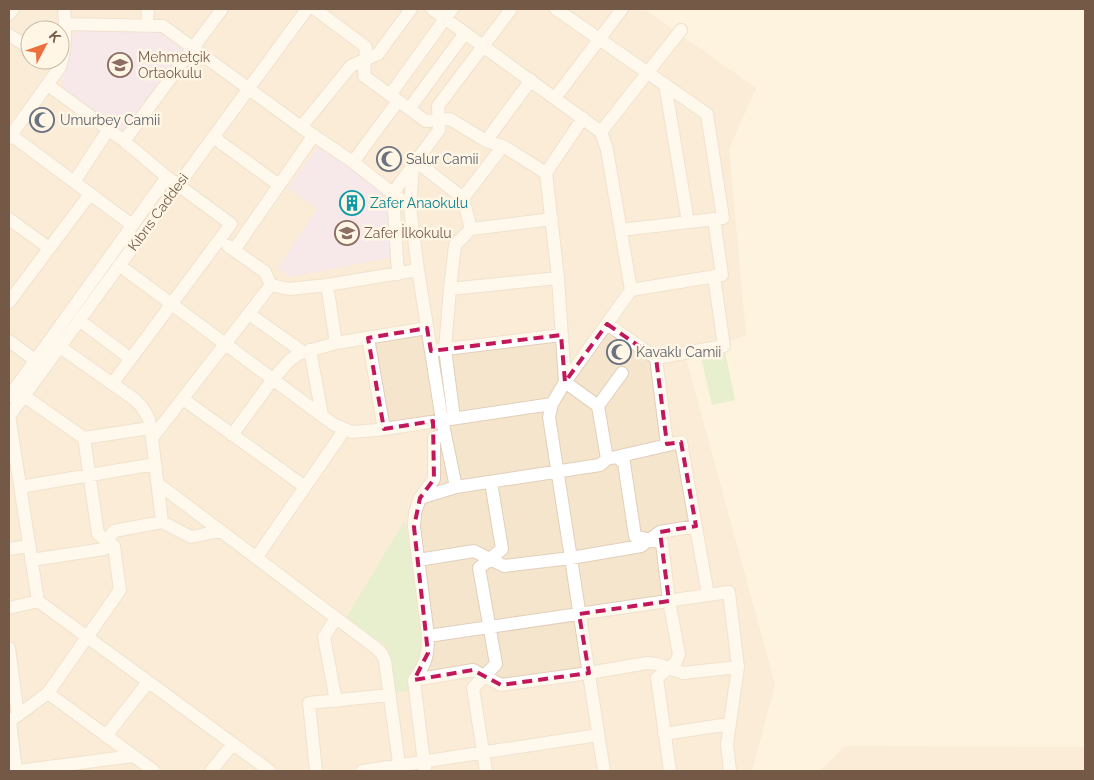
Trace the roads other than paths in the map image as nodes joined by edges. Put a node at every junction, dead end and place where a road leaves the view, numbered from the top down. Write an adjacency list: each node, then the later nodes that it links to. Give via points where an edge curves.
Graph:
1 (13, 9): 11 (street)
2 (148, 9): 14 (street)
3 (222, 9): 19 (street)
4 (307, 9): 26 (street, Kıbrıs Caddesi)
5 (315, 9): 20 (street, via 366,47)
6 (412, 9): 20 (street, via 378,54)
7 (432, 9): 12 (street)
8 (511, 9): 18 (street)
9 (556, 9): 17 (street)
10 (622, 9): 17 (street)
11 (9, 14)
12 (449, 14): 16 (street); 27 (street)
13 (70, 24): 14 (street)
14 (147, 25): 19 (street, via 163,26)
15 (681, 30): 22 (street)
16 (465, 33): 18 (street); 29 (street)
17 (600, 39): 22 (street); 28 (street)
18 (484, 46): 23 (street); 31 (street, via 438,106)
19 (194, 47): 26 (street); 38 (street)
20 (365, 59): 27 (street, via 364,76); 32 (street, via 351,66)
21 (58, 70): 25 (street)
22 (649, 73): 24 (street); 34 (street)
23 (531, 80): 28 (street); 39 (street)
24 (665, 84): 54 (street, via 708,114 723,218); 55 (street)
25 (48, 85): 33 (street); 36 (street)
26 (248, 88): 32 (street); 37 (street, Kıbrıs Caddesi)
27 (394, 98): 29 (street); 41 (street)
28 (556, 98): 30 (street)
29 (409, 109): 31 (street, via 426,121)
30 (583, 118): 34 (street); 43 (street)
31 (438, 120): 39 (street, via 450,119); 42 (street, via 439,130)
32 (301, 127): 35 (street)
33 (108, 130): 38 (street); 45 (street)
34 (601, 132): 58 (street)
35 (314, 135): 41 (street); 46 (street)
36 (10, 136): 45 (street)
37 (213, 137): 46 (street); 47 (street, Kıbrıs Caddesi)
38 (124, 141): 44 (street)
39 (486, 141): 40 (street)
40 (503, 146): 43 (street); 50 (street)
41 (353, 162): 48 (street)
42 (415, 165): 48 (street); 50 (street); 51 (street)
43 (546, 173): 53 (street)
44 (167, 177): 47 (street); 56 (street)
45 (74, 182): 49 (street)
46 (279, 185): 61 (street)
47 (178, 186): 59 (street, via 231,224); 62 (street, Kıbrıs Caddesi)
48 (393, 193): 51 (street); 64 (street)
49 (90, 194): 56 (street); 60 (street)
50 (463, 198): 57 (street)
51 (410, 207): 63 (street)
52 (9, 219): 60 (street)
53 (552, 219): 57 (street); 66 (street)
54 (714, 219): 55 (street); 65 (street, via 722,275)
55 (688, 222): 58 (street)
56 (132, 225): 88 (street)
57 (470, 229): 69 (street, via 455,245)
58 (622, 230): 70 (street)
59 (220, 240): 61 (street); 72 (street)
60 (49, 248): 71 (street)
61 (234, 250): 68 (street, via 265,272)
62 (119, 266): 72 (street); 74 (street, Kıbrıs Caddesi)
63 (418, 270): 64 (street); 76 (street)
64 (398, 274): 67 (street)
65 (714, 276): 70 (street); 86 (street, via 724,346)
66 (558, 278): 69 (street); 77 (street)
67 (327, 284): 68 (street, via 288,289); 80 (street)
68 (271, 285): 73 (street)
69 (450, 289): 83 (street)
70 (632, 290): 75 (street)
71 (9, 302)
72 (171, 305): 81 (street); 87 (street)
73 (249, 314): 81 (street); 84 (street)
74 (79, 320): 82 (street, Kıbrıs Caddesi); 87 (street)
75 (607, 324): 86 (street); 91 (street)
76 (427, 328): 78 (street); 85 (street)
77 (561, 335): 83 (street); 91 (street)
78 (368, 338): 80 (street); 102 (street)
79 (9, 341): 88 (street)
80 (336, 343): 84 (street)
81 (225, 344): 90 (street); 95 (street)
82 (60, 347): 92 (street); 93 (street, Kıbrıs Caddesi)
83 (445, 349): 85 (street); 100 (street)
84 (307, 351): 90 (street, via 290,361); 99 (street)
85 (431, 351): 100 (street)
86 (656, 358): 108 (street)
87 (131, 359): 92 (street)
88 (35, 360): 94 (street)
89 (622, 373): 97 (street)
90 (273, 379): 99 (street); 105 (street)
91 (565, 382): 96 (street); 97 (street)
92 (112, 384): 103 (street, via 142,407 149,419)
93 (24, 396): 98 (street, Kıbrıs Caddesi); 107 (street)
94 (9, 397)
95 (183, 399): 103 (street); 105 (street)
96 (552, 404): 100 (street); 111 (street, via 549,416)
97 (598, 406): 109 (street)
98 (9, 415): 106 (street)
99 (322, 416): 101 (street)
100 (448, 419): 102 (street); 104 (street)
101 (345, 429): 102 (street, via 352,432); 116 (street)
102 (384, 429)
103 (151, 433): 107 (street); 110 (street)
104 (445, 434): 117 (street); 118 (street, via 434,438 434,479)
105 (232, 435): 116 (street)
106 (11, 438): 115 (street)
107 (84, 438): 112 (street)
108 (667, 444): 109 (street); 120 (street, via 681,442)
109 (612, 458): 111 (street, via 600,465); 122 (street, via 624,463 635,536)
110 (155, 464): 112 (street); 114 (street)
111 (558, 472): 113 (street); 127 (street)
112 (89, 475): 115 (street); 123 (street, via 98,534)
113 (491, 482): 117 (street); 128 (street, via 502,549)
114 (157, 483): 119 (street); 121 (street)
115 (20, 487): 124 (street)
116 (305, 487): 126 (street)
117 (456, 487): 118 (street)
118 (420, 498): 130 (street, via 414,527)
119 (162, 522): 121 (street, via 191,538); 123 (street, via 114,531)
120 (696, 526): 122 (street, via 660,532); 131 (street)
121 (219, 531): 126 (street)
122 (649, 539): 127 (street, via 640,546); 133 (street, via 662,543)
123 (106, 540): 129 (street, via 104,549); 139 (street, via 114,546 120,590)
124 (29, 546): 125 (street); 129 (street)
125 (9, 549)
126 (256, 558): 136 (street)
127 (571, 558): 128 (street, via 504,566); 135 (street)
128 (490, 559): 130 (street, via 474,551); 137 (street, via 479,568)
129 (31, 560): 132 (street)
130 (418, 560): 138 (street)
131 (708, 596): 133 (street); 141 (street, via 729,592)
132 (38, 601): 134 (street); 139 (street)
133 (669, 601): 135 (street); 142 (street, via 679,654 676,662)
134 (9, 608)
135 (580, 614): 137 (street); 143 (street)
136 (336, 618): 148 (street, via 382,654); 149 (street, via 324,636)
137 (489, 627): 138 (street); 144 (street, via 496,664)
138 (428, 636): 145 (street, via 428,653)
139 (87, 638): 146 (street); 147 (street)
140 (9, 651): 150 (street)
141 (738, 667): 142 (street, via 683,673); 151 (street)
142 (668, 668): 143 (street, via 647,663); 152 (street, via 656,678)
143 (589, 673): 144 (street, via 501,684); 153 (street)
144 (483, 676): 145 (street, via 473,670); 156 (street, via 473,688)
145 (414, 680): 158 (street)
146 (148, 682): 154 (street); 155 (street)
147 (48, 693): 150 (street); 154 (street)
148 (390, 695): 149 (street); 159 (street)
149 (336, 701): 164 (street, via 309,703)
150 (12, 719): 160 (street)
151 (730, 724): 152 (street); 169 (street, via 726,744)
152 (664, 734): 168 (street)
153 (598, 735): 156 (street); 167 (street)
154 (106, 736): 157 (street)
155 (233, 744): 162 (street); 163 (street)
156 (484, 753): 158 (street); 166 (street)
157 (132, 756): 160 (street); 161 (street)
158 (424, 767): 159 (street)
159 (400, 768): 165 (street)
160 (17, 771)
161 (154, 771)
162 (211, 771)
163 (270, 771)
164 (316, 771)
165 (362, 771)
166 (486, 771)
167 (604, 771)
168 (670, 771)
169 (730, 771)

